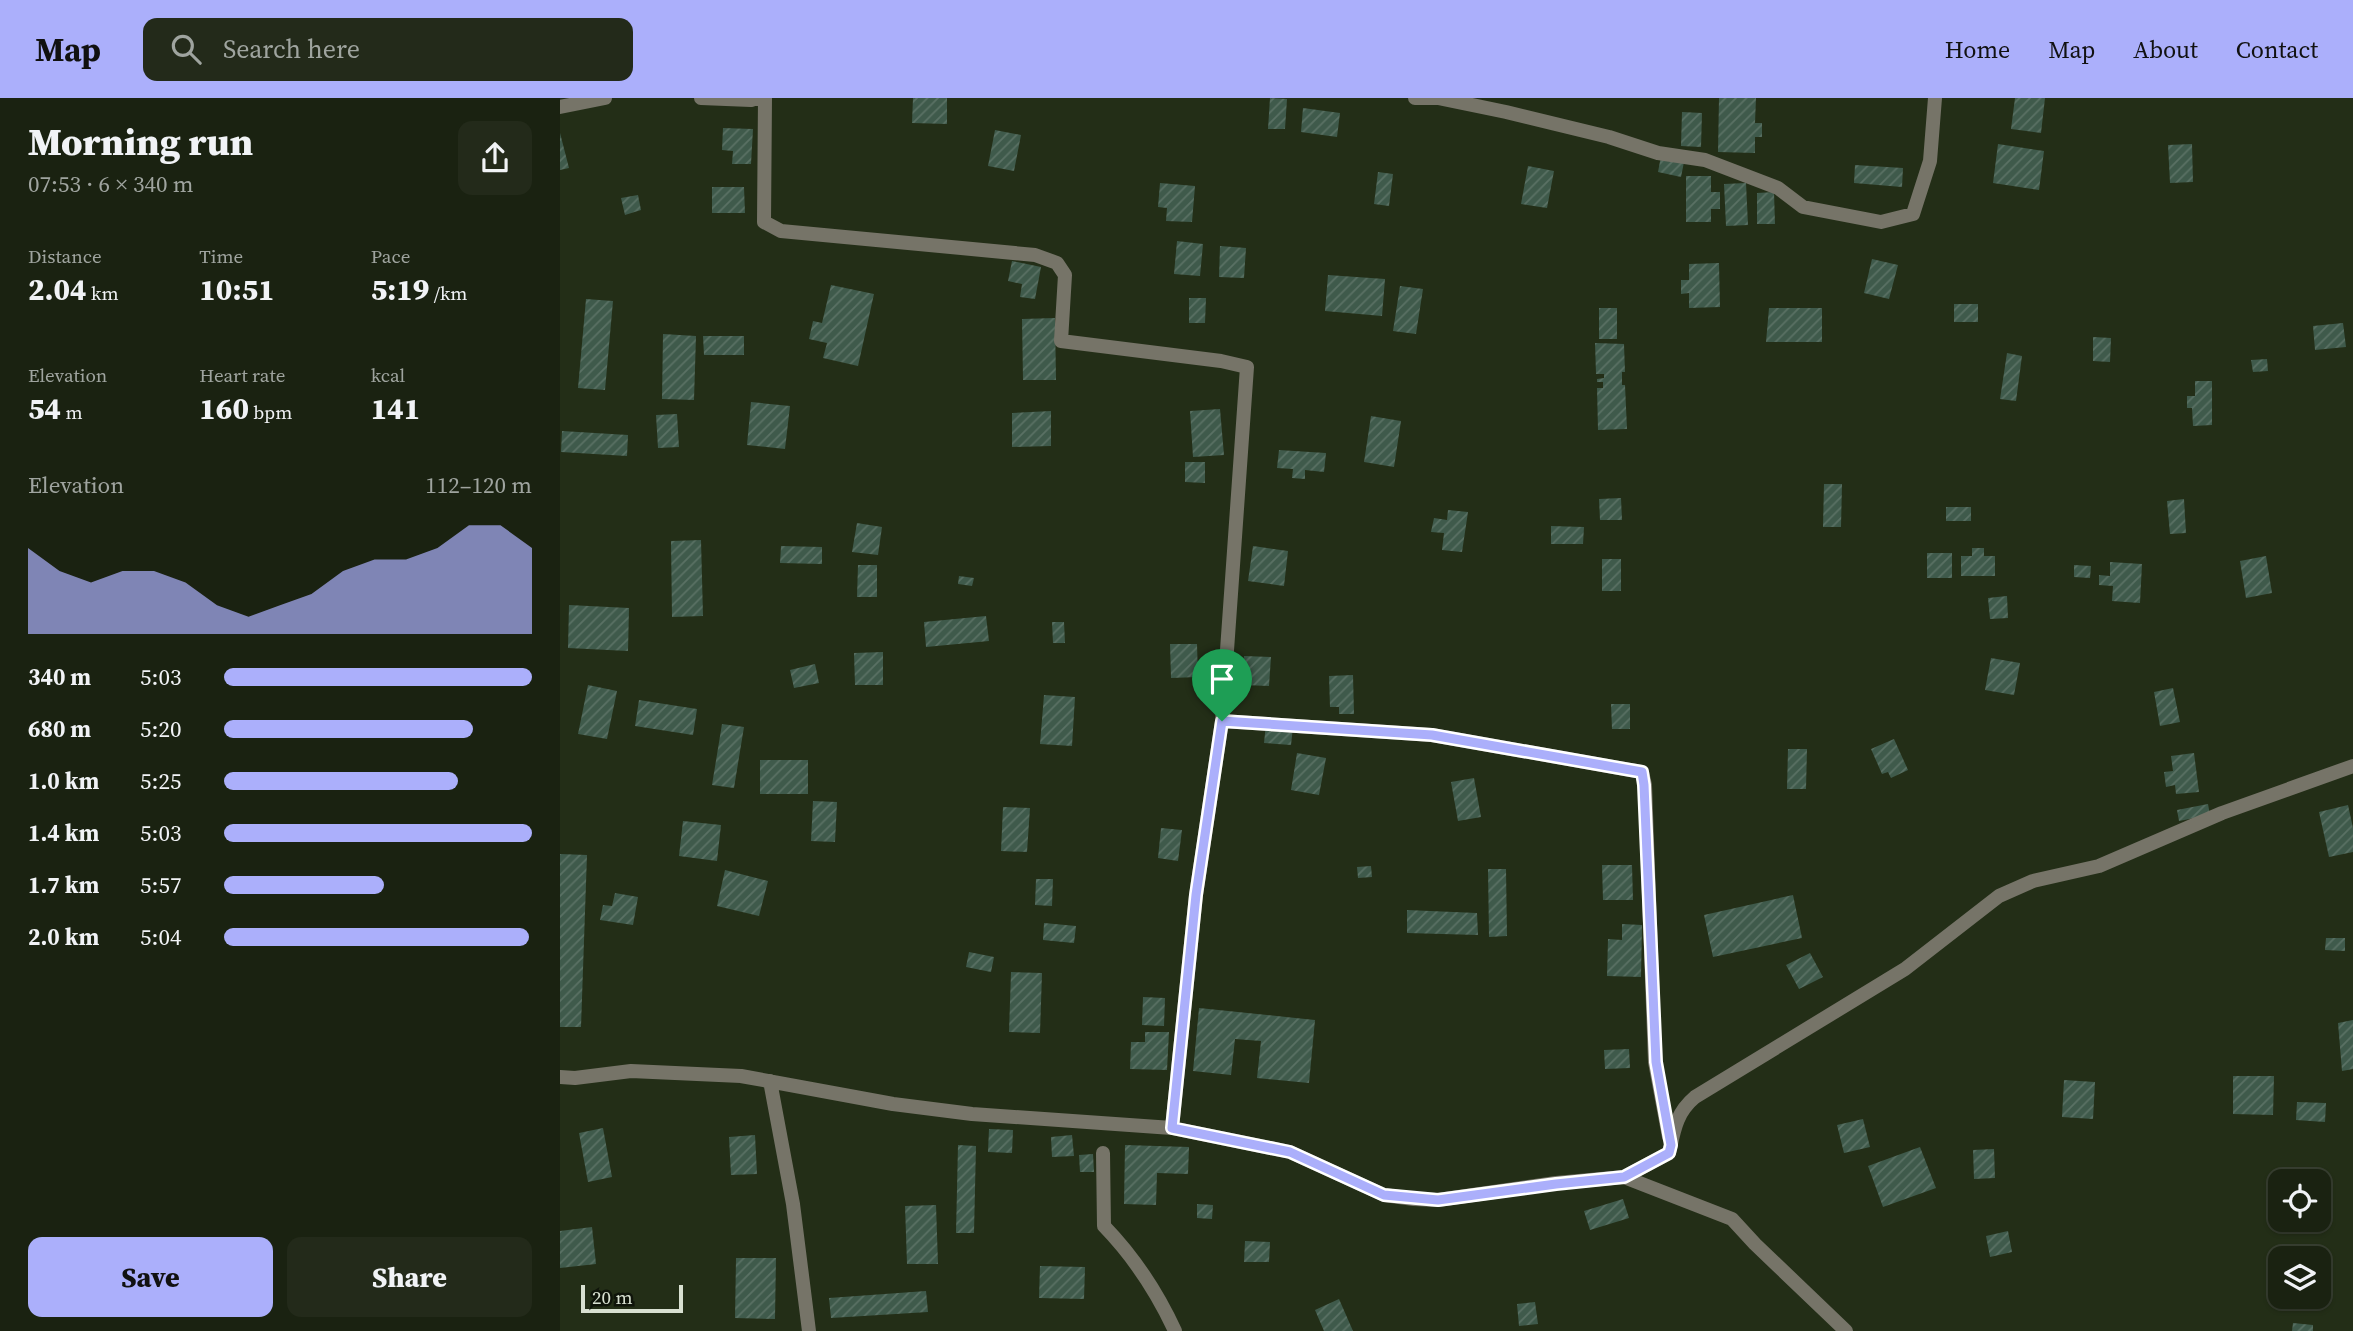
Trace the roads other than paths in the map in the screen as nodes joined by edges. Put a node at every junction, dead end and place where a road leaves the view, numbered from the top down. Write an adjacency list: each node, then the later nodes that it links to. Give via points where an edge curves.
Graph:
1 (605, 98): 8 (street)
2 (701, 98): 3 (street)
3 (757, 98)
4 (765, 98): 9 (street, via 764,222 773,228 1035,255 1057,263 1065,275 1061,341 1247,367)
5 (1415, 98): 7 (street)
6 (1935, 98): 7 (street, via 1930,160 1913,214 1881,222 1803,207 1778,188 1704,160 1658,153)
7 (1452, 100)
8 (560, 107)
9 (1222, 721): 13 (street, via 1196,895); 14 (street, via 1432,735 1642,772 1656,1062)
10 (2353, 766): 14 (street, via 2222,813 2099,866 2033,881 2000,896 1905,969 1695,1097 1677,1117)
11 (560, 1076): 12 (street, via 676,1072)
12 (770, 1082): 13 (street, via 972,1114); 17 (street, via 793,1204)
13 (1172, 1128): 16 (street, via 1290,1152 1384,1195 1415,1199)
14 (1671, 1145): 16 (street, via 1669,1153)
15 (1102, 1153): 18 (street, via 1104,1226 1156,1292)
16 (1624, 1177): 19 (street, via 1732,1219)
17 (809, 1331)
18 (1175, 1331)
19 (1846, 1331)

